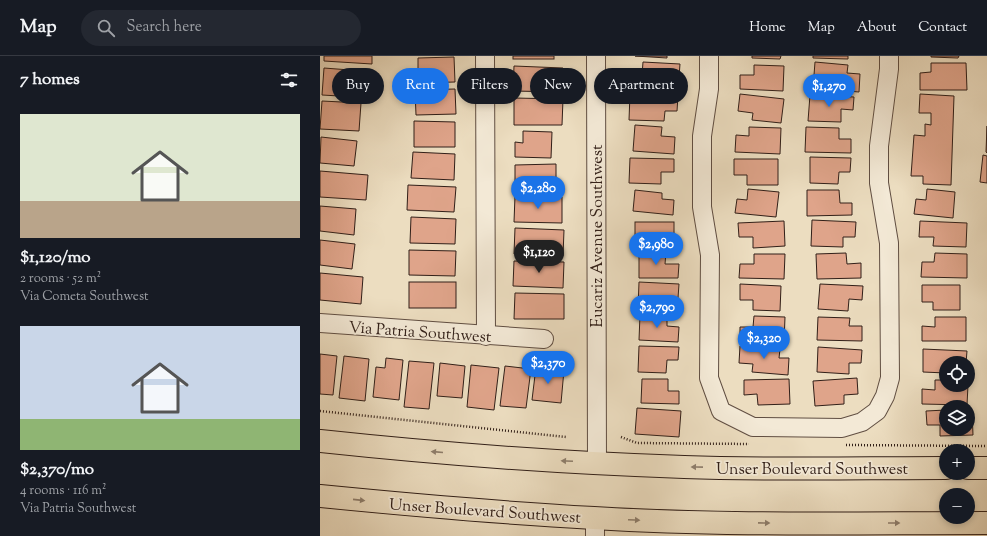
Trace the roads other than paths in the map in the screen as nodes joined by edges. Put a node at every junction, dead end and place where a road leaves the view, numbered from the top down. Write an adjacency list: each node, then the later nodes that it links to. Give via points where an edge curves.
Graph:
1 (485, 56): 6 (street)
2 (596, 56): 9 (street, Eucariz Avenue Southwest)
3 (709, 56): 4 (street, via 709,89 702,136 702,207 710,255 709,378 722,411 753,427 842,428 862,422 877,411 890,378 889,243 879,182 879,146)
4 (889, 56)
5 (320, 323): 6 (street, Via Patria Southwest)
6 (486, 336): 7 (street, Via Patria Southwest)
7 (544, 339)
8 (320, 441): 9 (main road, Unser Boulevard Southwest, one-way to 8)
9 (597, 463): 10 (main road, Unser Boulevard Southwest, one-way to 9, via 784,469)
10 (939, 468)
11 (975, 468): 12 (main road)
12 (987, 468)
13 (320, 496): 15 (main road, Unser Boulevard Southwest, one-way to 15)
14 (987, 523): 15 (main road, Unser Boulevard Southwest, one-way to 14)
15 (595, 527)

